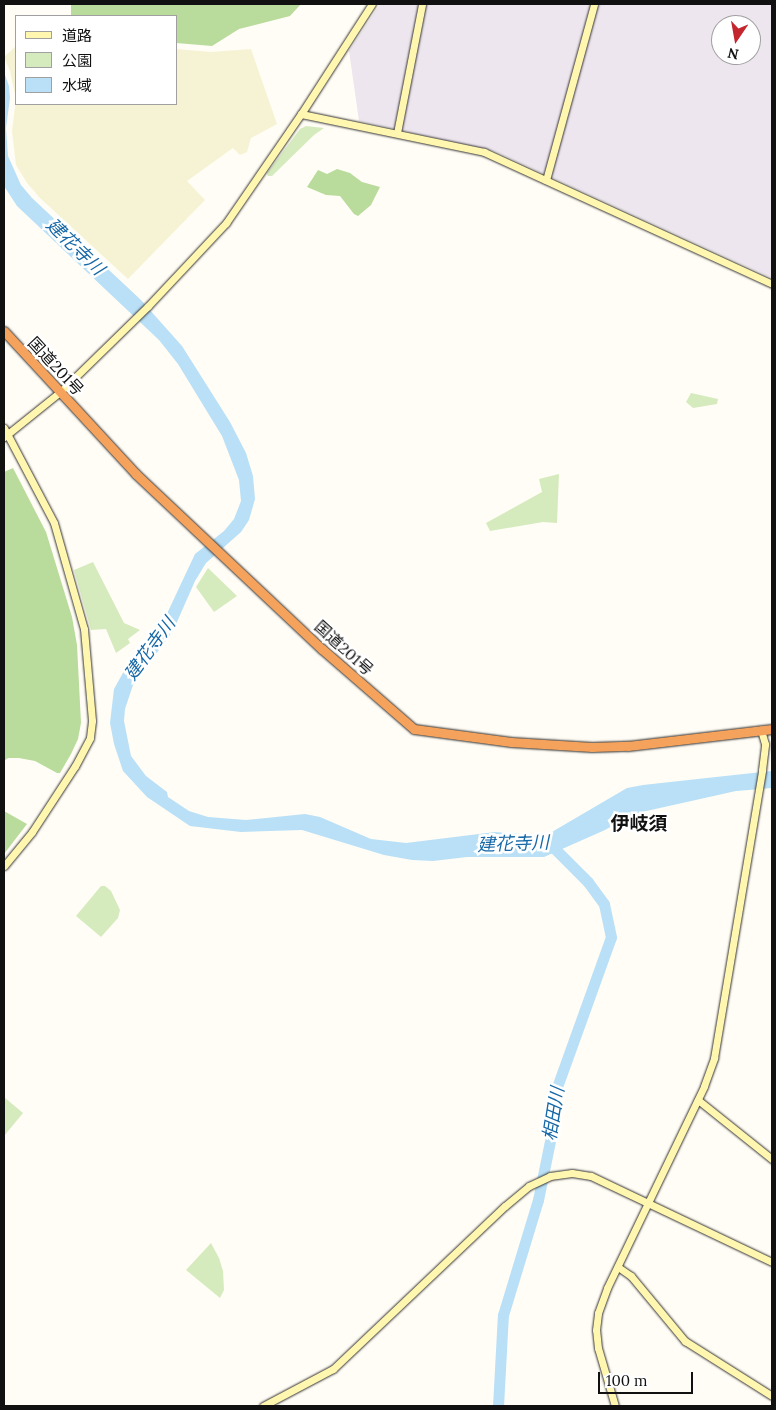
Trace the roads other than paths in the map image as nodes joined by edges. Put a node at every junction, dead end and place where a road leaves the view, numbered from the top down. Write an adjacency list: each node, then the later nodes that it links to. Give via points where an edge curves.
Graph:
1 (372, 4): 4 (street)
2 (422, 4): 5 (street)
3 (594, 4): 6 (street)
4 (301, 114): 5 (street); 9 (street, via 226,223 148,306)
5 (397, 133): 6 (street, via 484,152)
6 (546, 180): 7 (street)
7 (772, 284)
8 (4, 331): 9 (highway, 国道201号)
9 (60, 392): 10 (street); 12 (highway, 国道201号, via 136,474 322,649 414,729 511,742 592,747 628,746)
10 (5, 433): 13 (street, via 54,522 84,629 92,721 90,738 76,766 32,832)
11 (772, 729): 12 (highway, 国道201号)
12 (761, 730): 14 (street, via 765,744 762,770 718,1043)
13 (4, 866)
14 (698, 1100): 15 (street); 16 (street)
15 (772, 1159)
16 (649, 1202): 17 (street); 18 (street); 20 (street, via 591,1176 572,1173 536,1182 505,1206 333,1369)
17 (772, 1262)
18 (618, 1267): 19 (street, via 631,1276 685,1341); 21 (street, via 600,1305 596,1330)
19 (772, 1396)
20 (263, 1406)
21 (615, 1406)

